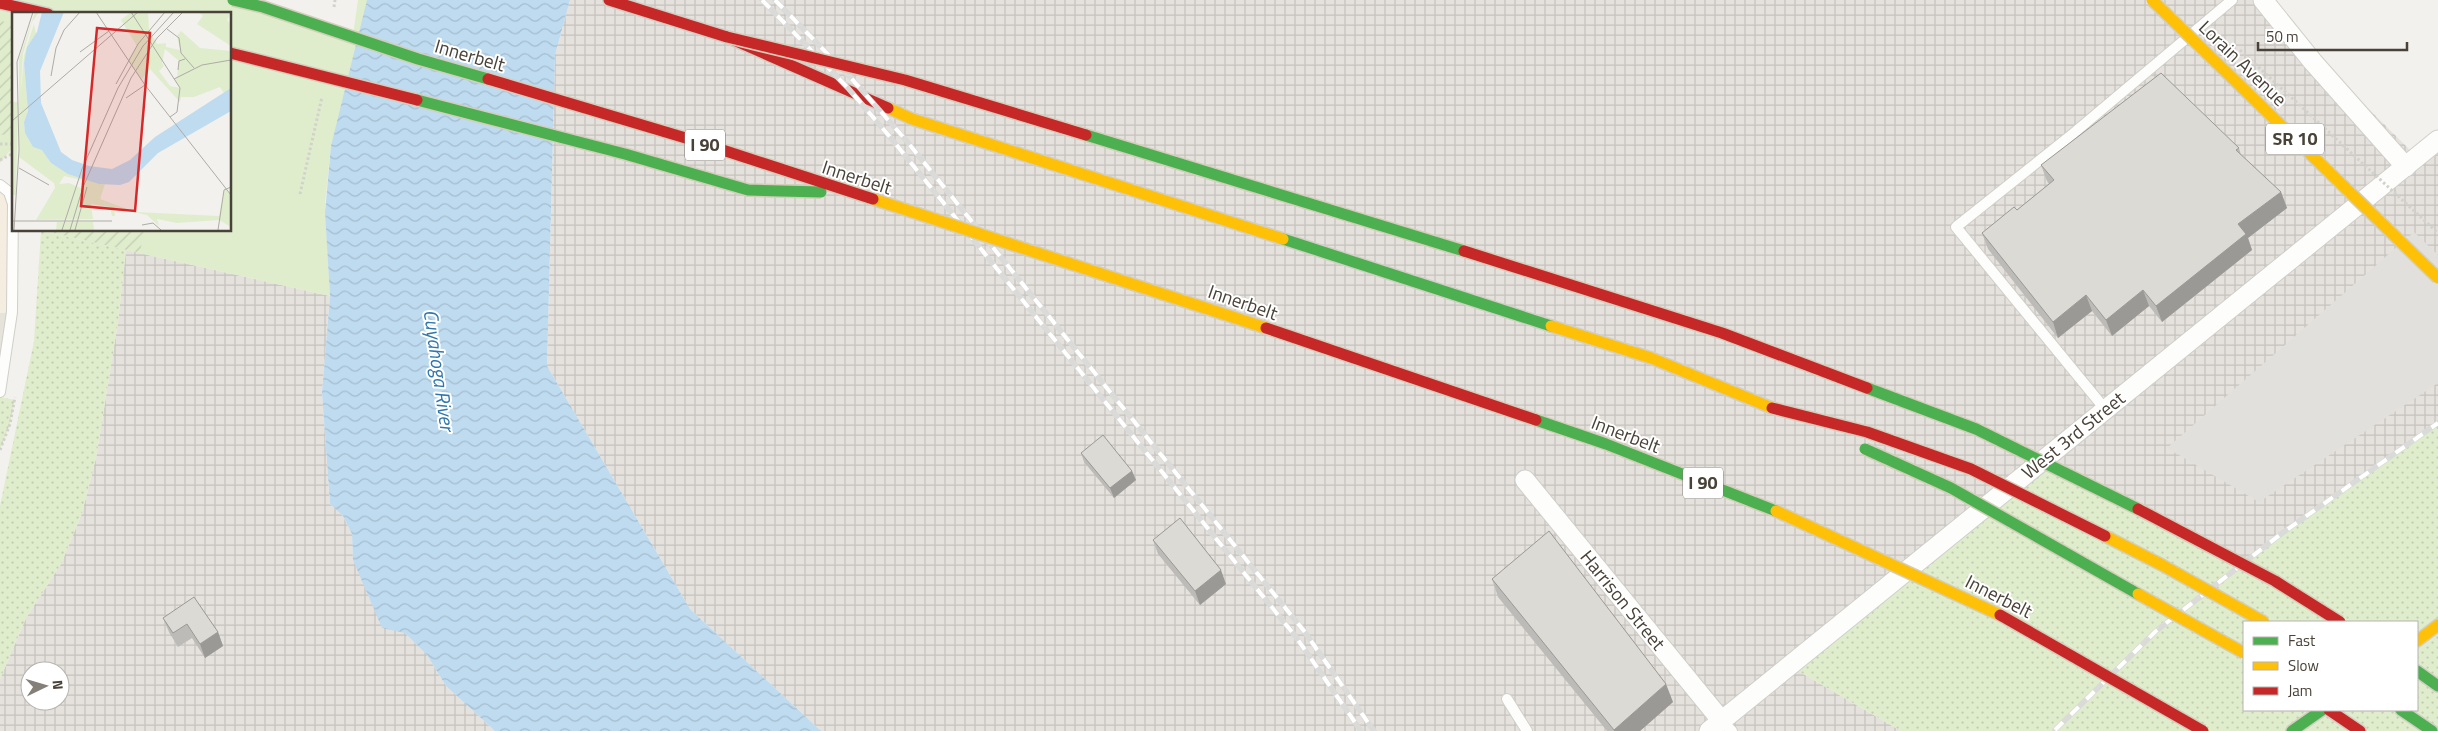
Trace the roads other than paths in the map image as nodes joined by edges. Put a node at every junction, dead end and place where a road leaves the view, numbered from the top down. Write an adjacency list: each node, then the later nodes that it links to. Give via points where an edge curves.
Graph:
1 (232, 0): 13 (main road, Innerbelt / I 90, bridge, via 680,136)
2 (609, 0): 8 (main road)
3 (2152, 0): 16 (main road, Lorain Avenue / SR 10, bridge)
4 (2232, 0): 19 (lane, via 1956,227)
5 (2263, 0): 11 (street)
6 (0, 3): 7 (main road)
7 (39, 12)
8 (727, 37): 18 (main road, bridge, via 912,119 1651,358); 24 (main road, bridge, via 904,80 1501,262 1722,333 1976,429 2193,536 2275,581)
9 (231, 53): 13 (main road, bridge, via 615,151 748,190)
10 (2438, 140): 11 (street, West 3rd Street)
11 (2406, 167): 19 (street, West 3rd Street)
12 (0, 185): 14 (lane, via 9,192)
13 (850, 193): 36 (main road, Innerbelt / I 90, bridge, via 1176,298 1606,444 1801,521 2000,615)
14 (12, 201)
15 (13, 231): 17 (lane, via 12,312)
16 (2438, 278)
17 (0, 392)
18 (1772, 408): 20 (main road, bridge); 23 (main road, bridge, via 1867,432 1971,470 2162,564)
19 (2105, 409): 34 (street, West 3rd Street)
20 (1839, 438)
21 (1856, 445): 27 (main road, bridge, via 1951,488)
22 (1525, 480): 34 (street, Harrison Street)
23 (2262, 621)
24 (2338, 621)
25 (2438, 625): 26 (main road)
26 (2418, 640)
27 (2243, 652)
28 (2418, 672): 29 (main road)
29 (2438, 686)
30 (1507, 699): 35 (lane)
31 (2321, 711): 37 (main road)
32 (2331, 711): 38 (main road)
33 (2402, 711): 39 (main road)
34 (1720, 727)
35 (1527, 731)
36 (2204, 731)
37 (2292, 731)
38 (2360, 731)
39 (2432, 731)

